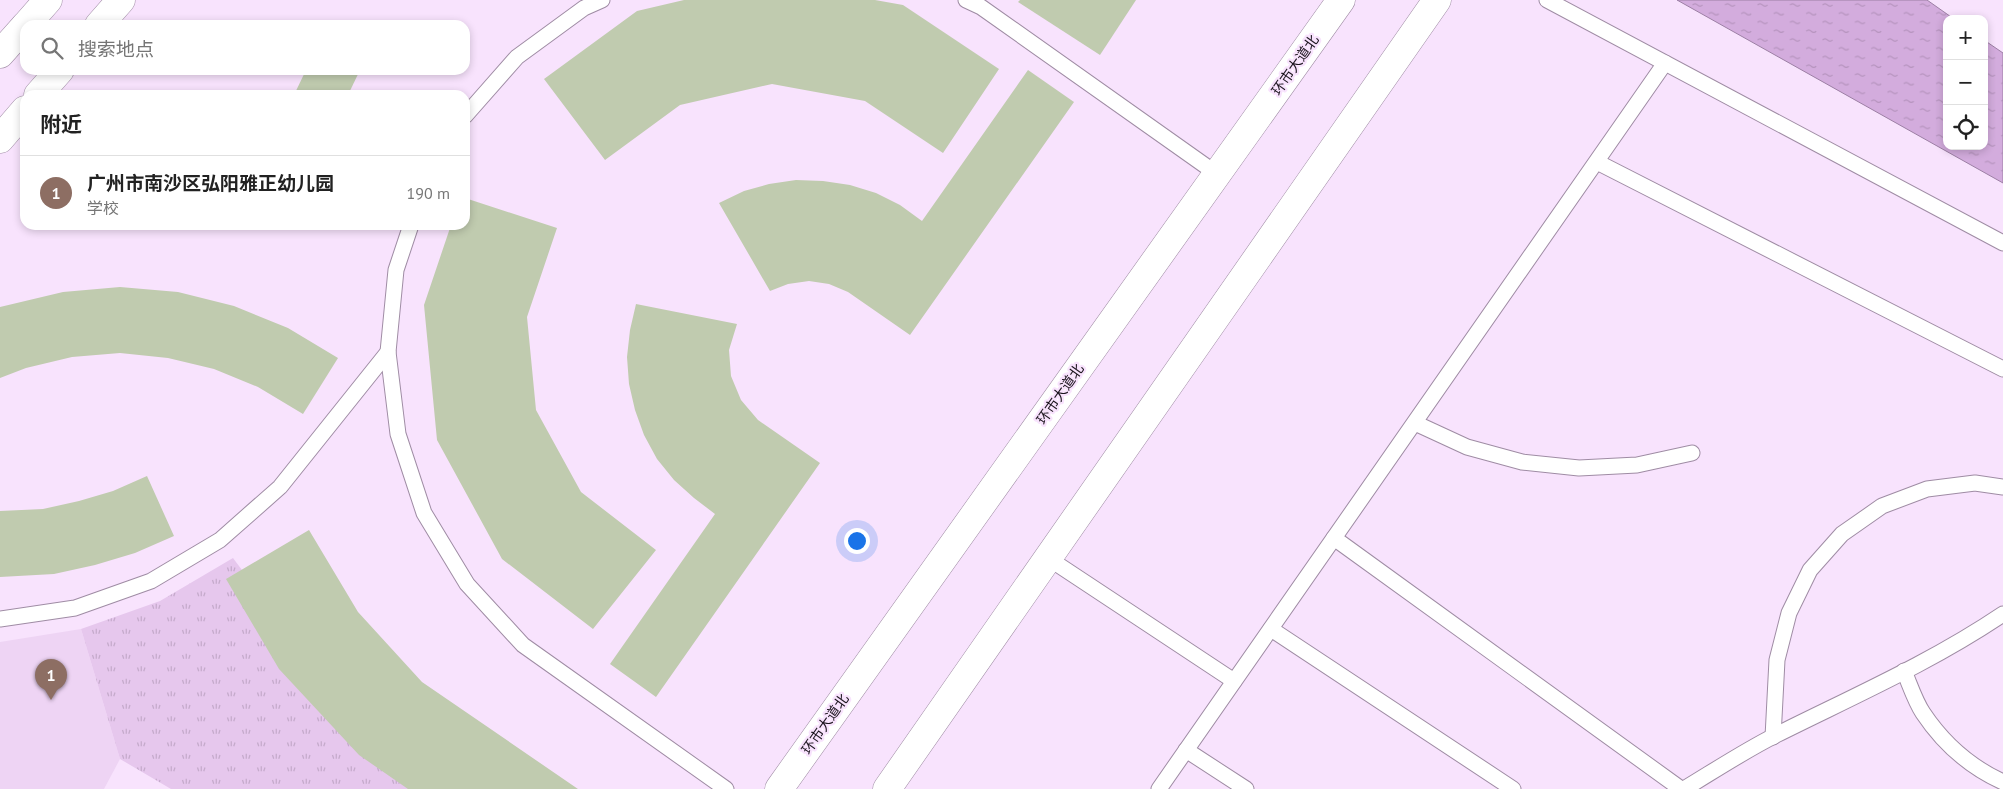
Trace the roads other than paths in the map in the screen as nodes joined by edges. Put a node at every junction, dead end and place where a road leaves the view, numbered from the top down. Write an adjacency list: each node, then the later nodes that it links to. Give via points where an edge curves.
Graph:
1 (48, 0): 8 (main road)
2 (121, 0): 9 (main road)
3 (602, 0): 15 (lane, via 584,8 517,57)
4 (966, 0): 19 (lane, via 981,7)
5 (1341, 0): 19 (main road, 环市大道北)
6 (1437, 0): 28 (main road)
7 (1546, 0): 12 (lane)
8 (31, 20)
9 (103, 20)
10 (20, 32): 11 (main road)
11 (0, 54)
12 (1665, 63): 18 (lane); 21 (lane)
13 (56, 75): 14 (main road)
14 (42, 90)
15 (470, 110)
16 (20, 116): 17 (main road)
17 (0, 139)
18 (1596, 162): 23 (lane); 24 (lane)
19 (1216, 174): 38 (main road, 环市大道北)
20 (409, 230): 22 (lane, via 396,270)
21 (2003, 243)
22 (388, 352): 30 (lane, via 280,487 220,540 151,581 75,608); 37 (lane, via 398,434 424,513 467,584 523,645)
23 (2003, 369)
24 (1415, 423): 25 (lane, via 1467,447 1513,459 1579,468 1636,465); 27 (lane)
25 (1692, 452)
26 (2003, 487): 34 (lane, via 1975,483 1927,489 1882,506 1842,534 1810,570 1788,613 1777,660)
27 (1334, 538): 31 (lane); 43 (lane)
28 (1048, 558): 33 (lane); 39 (main road)
29 (2003, 614): 32 (lane)
30 (0, 620)
31 (1271, 629): 33 (lane); 42 (lane)
32 (1904, 671): 34 (lane); 36 (lane, via 1922,712 1949,746 1984,774)
33 (1234, 681): 35 (lane)
34 (1773, 737): 43 (lane)
35 (1186, 750): 40 (lane); 41 (lane)
36 (2003, 782)
37 (726, 789)
38 (779, 789)
39 (887, 789)
40 (1159, 789)
41 (1246, 789)
42 (1513, 789)
43 (1682, 789)

